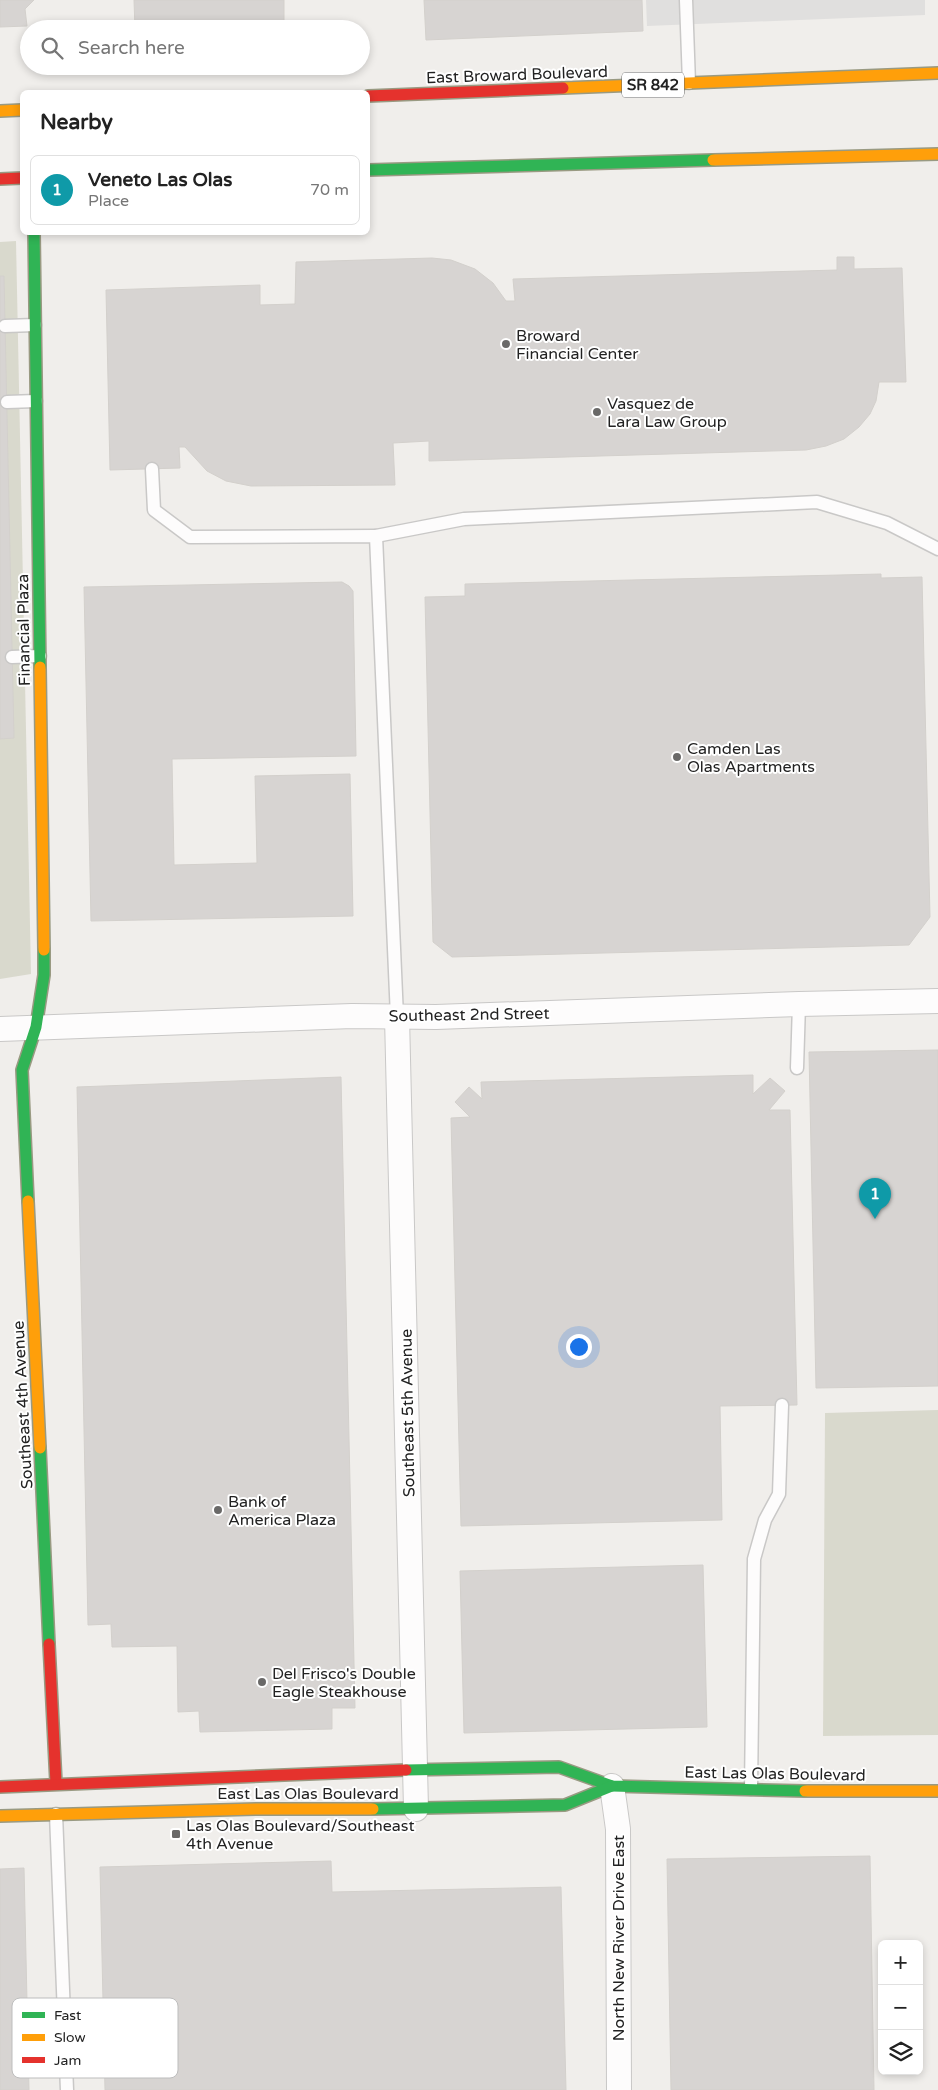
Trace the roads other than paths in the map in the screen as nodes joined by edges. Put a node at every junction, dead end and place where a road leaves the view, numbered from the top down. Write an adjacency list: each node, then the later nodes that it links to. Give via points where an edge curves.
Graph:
1 (686, 0): 3 (lane)
2 (938, 73): 3 (main road, East Broward Boulevard / SR 842)
3 (689, 83): 4 (main road, East Broward Boulevard / SR 842)
4 (370, 96)
5 (20, 110): 6 (main road)
6 (0, 111)
7 (938, 154): 8 (main road)
8 (370, 170)
9 (20, 178): 10 (main road)
10 (0, 179)
11 (34, 235): 12 (main road, Financial Plaza)
12 (35, 325): 13 (lane); 14 (main road, Financial Plaza)
13 (5, 326)
14 (36, 401): 15 (lane); 19 (main road, Financial Plaza)
15 (7, 402)
16 (152, 469): 17 (lane, via 154,510 190,537)
17 (376, 536): 18 (lane, via 464,519 817,502 887,523); 23 (lane)
18 (938, 549)
19 (40, 656): 20 (lane); 24 (main road, Financial Plaza, via 44,975)
20 (12, 657)
21 (938, 1001): 22 (street, Southeast 2nd Street)
22 (799, 1004): 23 (street, Southeast 2nd Street); 26 (lane)
23 (397, 1017): 24 (street, Southeast 2nd Street); 28 (street, Southeast 5th Avenue)
24 (36, 1027): 25 (street, Southeast 2nd Street); 29 (main road, Southeast 4th Avenue, via 22,1070)
25 (0, 1029)
26 (797, 1068)
27 (782, 1405): 32 (lane, via 779,1494 766,1520 754,1559)
28 (415, 1770): 29 (main road, East Las Olas Boulevard); 30 (main road, East Las Olas Boulevard, via 559,1767); 34 (street, Southeast 5th Avenue)
29 (56, 1783): 31 (main road, East Las Olas Boulevard)
30 (612, 1786): 32 (main road, East Las Olas Boulevard); 34 (main road, East Las Olas Boulevard, via 565,1806); 38 (street, North New River Drive East, via 618,1829)
31 (0, 1787)
32 (750, 1789): 33 (main road, East Las Olas Boulevard)
33 (938, 1792)
34 (416, 1809): 35 (main road, East Las Olas Boulevard)
35 (56, 1814): 36 (main road, East Las Olas Boulevard); 37 (lane)
36 (0, 1816)
37 (63, 1998)
38 (619, 2090)

